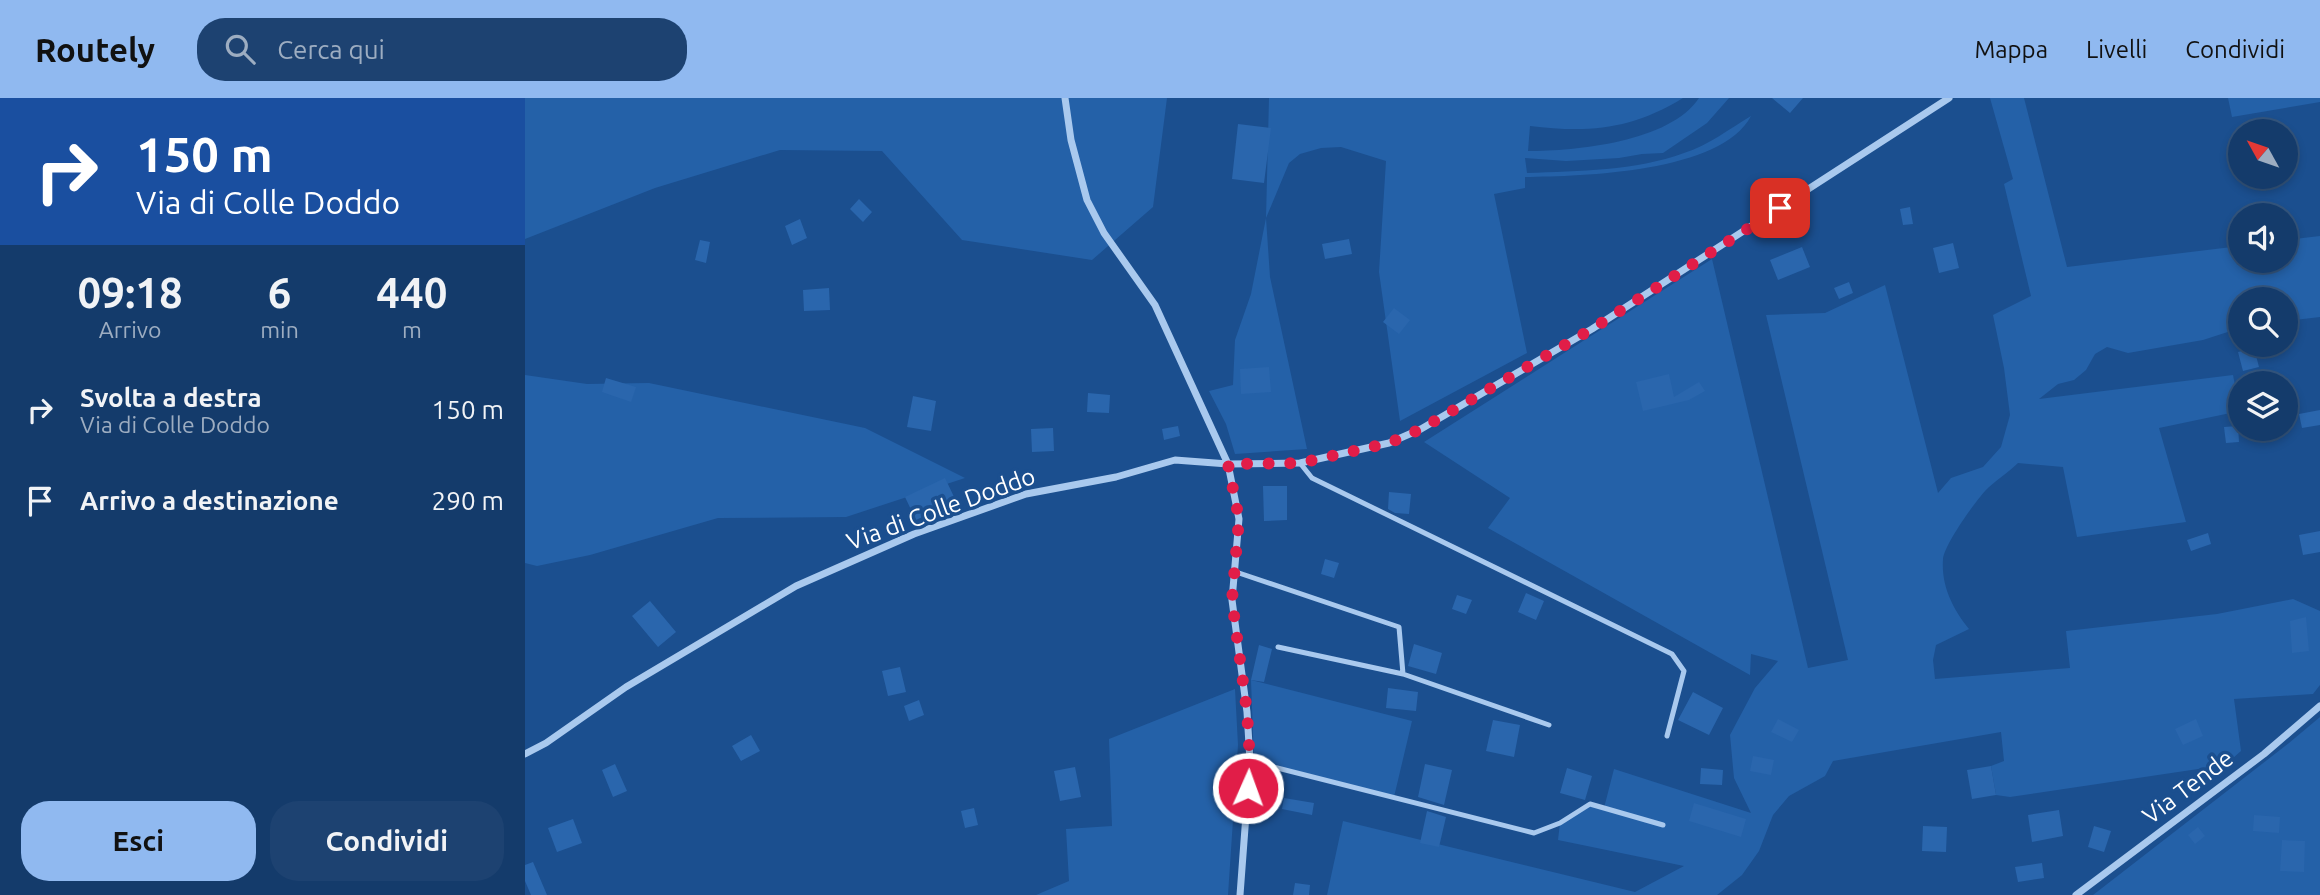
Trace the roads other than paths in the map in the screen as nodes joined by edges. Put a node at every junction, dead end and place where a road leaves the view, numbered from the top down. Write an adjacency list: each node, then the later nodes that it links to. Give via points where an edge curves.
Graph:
1 (1065, 98): 4 (street, via 1087,200 1104,233 1155,304)
2 (1949, 98): 3 (street, Via di Colle Doddo, via 1592,329 1421,429 1389,443)
3 (1300, 463): 4 (street, Via di Colle Doddo); 10 (lane, via 1312,478 1672,654 1684,671)
4 (1228, 464): 5 (street, via 1239,519); 11 (street, Via di Colle Doddo, via 1175,460 1025,495 914,534 796,586)
5 (1233, 571): 7 (lane, via 1399,627); 12 (street, via 1232,600)
6 (1278, 647): 7 (lane)
7 (1403, 674): 9 (lane)
8 (2320, 706): 15 (street, Via Tende, via 2264,754)
9 (1549, 725)
10 (1667, 736)
11 (525, 754)
12 (1250, 761): 13 (lane, via 1534,833 1590,804); 14 (street)
13 (1663, 825)
14 (1240, 895)
15 (2076, 895)

